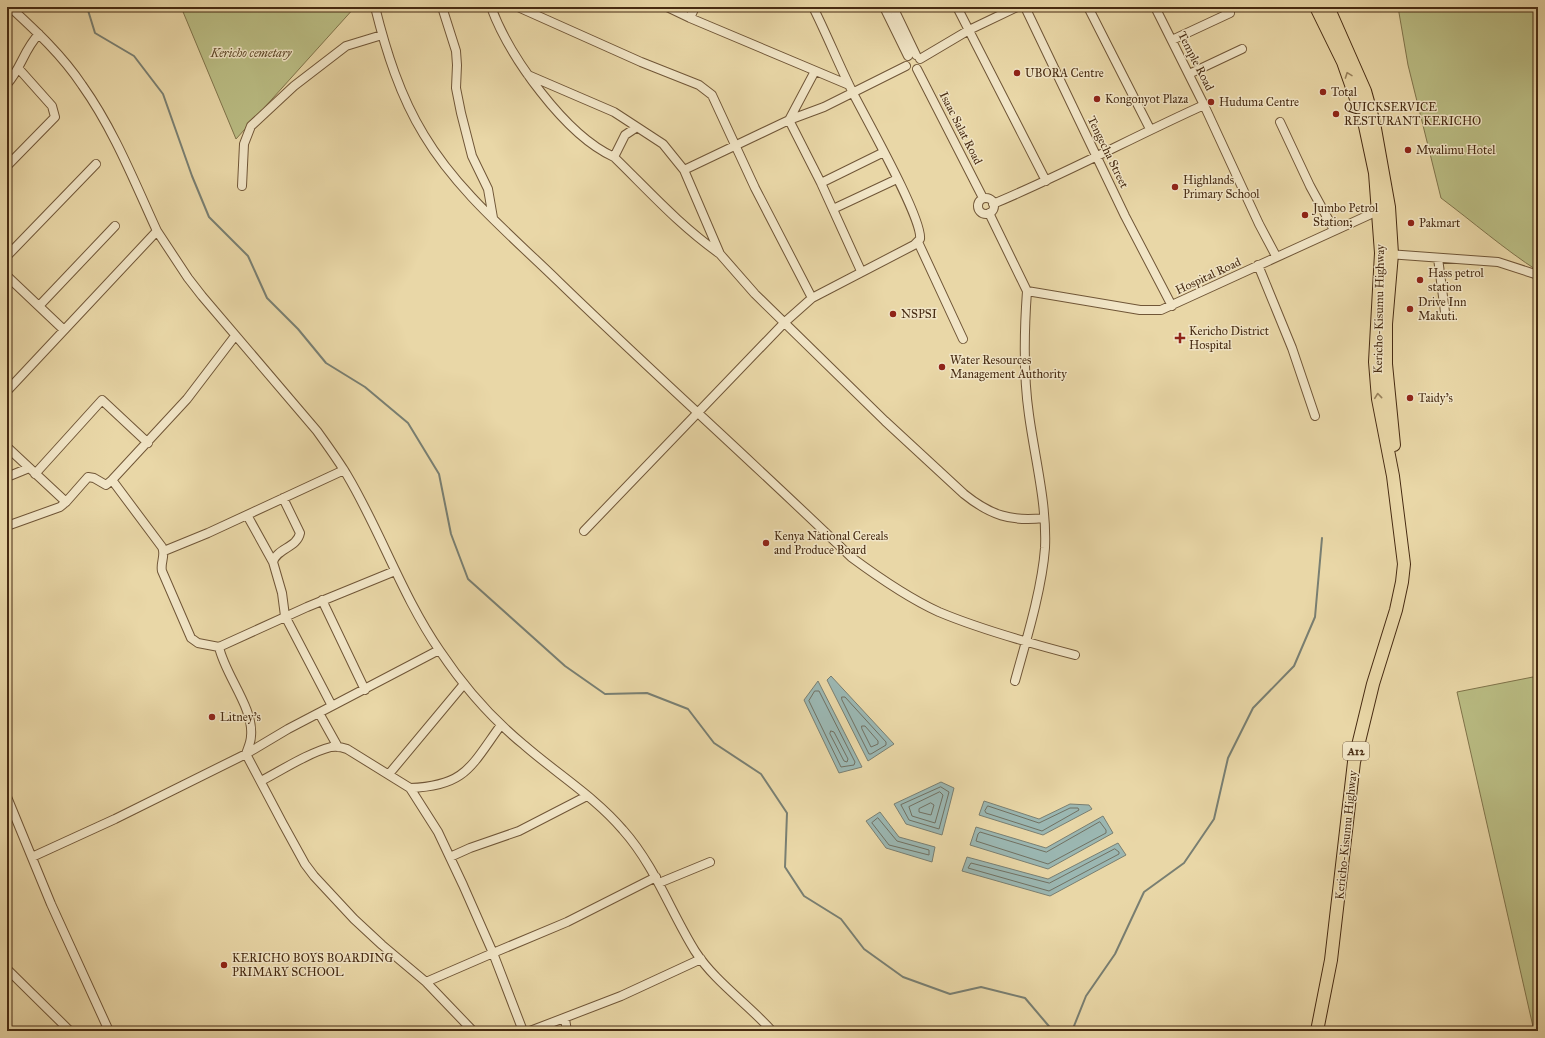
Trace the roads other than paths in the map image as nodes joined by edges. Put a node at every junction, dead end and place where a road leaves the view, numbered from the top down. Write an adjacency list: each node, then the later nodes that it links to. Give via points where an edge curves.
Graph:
1 (10, 7): 21 (street)
2 (375, 7): 22 (street)
3 (442, 7): 55 (street, via 456,50 456,88 470,151 488,189)
4 (491, 7): 31 (street, via 511,48)
5 (518, 7): 39 (street, via 707,90)
6 (667, 7): 19 (street)
7 (695, 7): 19 (street)
8 (813, 7): 33 (street)
9 (884, 7): 25 (street)
10 (893, 7): 25 (street)
11 (957, 7): 20 (street)
12 (1017, 7): 20 (street)
13 (1025, 7): 41 (street, Tengecha Street)
14 (1088, 7): 38 (street)
15 (1155, 7): 23 (street, Temple Road)
16 (1316, 7): 52 (highway, Kericho-Kisumu Highway / A12, one-way to 16, via 1365,126 1343,62)
17 (1328, 7): 52 (highway, Kericho-Kisumu Highway / A12, via 1365,91 1374,123)
18 (1230, 13): 23 (street)
19 (690, 18): 29 (street)
20 (969, 30): 25 (street); 47 (street)
21 (39, 34): 27 (street, via 28,47); 57 (street, via 73,73 98,109 115,138)
22 (382, 35): 49 (street, via 346,46 294,86 251,126 244,144); 55 (street, via 396,75 423,135 450,173)
23 (1172, 40): 30 (street, Temple Road)
24 (1242, 49): 30 (street)
25 (915, 57): 26 (street, via 905,60); 28 (street, via 921,64)
26 (906, 66): 28 (street, via 909,70); 33 (street)
27 (18, 69): 32 (street); 44 (street, via 52,106 55,117)
28 (918, 69): 50 (street, Isaac Salat Road)
29 (815, 71): 33 (street); 35 (street)
30 (1189, 74): 34 (street, Temple Road)
31 (528, 75): 37 (street, via 614,112); 42 (street, via 544,96 585,139)
32 (7, 84)
33 (851, 88): 35 (street, via 824,106); 40 (street)
34 (1204, 105): 38 (street); 63 (street, Temple Road)
35 (789, 120): 39 (street); 48 (street)
36 (1280, 122): 58 (street)
37 (637, 127): 42 (street, via 625,135); 45 (street, via 663,144)
38 (1150, 129): 41 (street)
39 (736, 145): 45 (street); 70 (street, via 755,188)
40 (884, 152): 46 (street); 48 (street)
41 (1097, 156): 47 (street); 72 (street, Tengecha Street)
42 (614, 157): 60 (street, via 669,213)
43 (96, 164): 62 (street)
44 (7, 166)
45 (684, 170): 60 (street)
46 (897, 179): 53 (street); 59 (street, via 920,230)
47 (1046, 181): 51 (street)
48 (821, 183): 53 (street)
49 (242, 186)
50 (983, 198): 51 (street, via 989,198); 54 (street, via 978,208 983,213)
51 (993, 204): 54 (street)
52 (1384, 208): 58 (street, Hospital Road); 61 (highway, Kericho-Kisumu Highway / A12)
53 (833, 209): 66 (street)
54 (989, 213): 69 (street)
55 (493, 218): 79 (street)
56 (115, 226): 71 (street)
57 (157, 230): 75 (street); 76 (street, via 188,278)
58 (1334, 230): 63 (street, Hospital Road)
59 (918, 242): 66 (street); 77 (street)
60 (720, 254): 74 (street)
61 (1387, 254): 64 (street); 132 (highway, Kericho-Kisumu Highway / A12, via 1375,362 1378,399 1393,476 1402,544 1402,582 1354,762 1331,960)
62 (7, 256)
63 (1276, 256): 65 (street, Hospital Road)
64 (1438, 258): 67 (street, via 1498,262); 73 (street)
65 (1258, 265): 72 (street, Hospital Road); 80 (street, via 1292,348)
66 (861, 271): 70 (street)
67 (1538, 274)
68 (7, 276): 71 (street)
69 (1027, 291): 72 (street, Hospital Road, via 1140,310 1161,310); 90 (street, via 1024,332 1025,384)
70 (812, 298): 74 (street)
71 (39, 306): 75 (street)
72 (1172, 306)
73 (1445, 312)
74 (784, 322): 79 (street); 90 (street, via 975,504 989,512 1014,519)
75 (64, 330): 78 (street)
76 (235, 336): 81 (street, via 187,399); 83 (street, via 317,431)
77 (963, 339)
78 (7, 391)
79 (698, 412): 92 (street); 98 (street, via 851,557 869,570 938,611)
80 (1315, 416)
81 (148, 442): 84 (street, via 102,400); 86 (street)
82 (7, 447): 84 (street)
83 (344, 470): 87 (street); 95 (street)
84 (32, 471): 85 (street); 88 (street)
85 (7, 477)
86 (112, 480): 88 (street, via 106,485 88,477); 93 (street)
87 (283, 498): 89 (street); 94 (street, via 300,535 294,543 275,557)
88 (66, 502): 91 (street, via 60,508)
89 (247, 515): 93 (street); 94 (street)
90 (1044, 518): 98 (street, via 1045,548 1041,575)
91 (7, 526)
92 (584, 531)
93 (164, 551): 99 (street, via 162,571 191,638 198,643)
94 (273, 562): 97 (street, via 282,593)
95 (395, 571): 96 (street); 100 (street)
96 (322, 600): 97 (street); 104 (street)
97 (285, 616): 99 (street); 105 (street)
98 (1025, 642): 101 (street); 102 (street)
99 (219, 646): 109 (street, via 229,676 251,724 252,736)
100 (439, 650): 103 (street); 104 (street)
101 (1075, 655)
102 (1015, 681)
103 (464, 684): 107 (street); 110 (street)
104 (365, 690): 105 (street)
105 (332, 706): 106 (street)
106 (319, 713): 108 (street); 109 (street)
107 (501, 725): 112 (street, via 470,768 459,778 438,785); 113 (street)
108 (338, 746): 110 (street); 111 (street)
109 (246, 754): 111 (street); 117 (street)
110 (389, 774): 112 (street)
111 (261, 781): 123 (street, via 305,864 314,876 382,945)
112 (410, 788): 116 (street, via 438,832)
113 (587, 796): 116 (street, via 519,831); 119 (street, via 622,829)
114 (7, 797): 115 (street)
115 (9, 808): 117 (street)
116 (450, 857): 120 (street)
117 (32, 858): 125 (street)
118 (710, 862): 119 (street)
119 (658, 880): 120 (street); 121 (street)
120 (493, 953): 123 (street); 128 (street)
121 (701, 959): 124 (street); 131 (street)
122 (7, 969): 126 (street)
123 (426, 982): 127 (street)
124 (565, 1019): 129 (street); 130 (street)
125 (108, 1030)
126 (70, 1031)
127 (473, 1031)
128 (523, 1031)
129 (530, 1031)
130 (567, 1031)
131 (772, 1031)
132 (1317, 1031)

